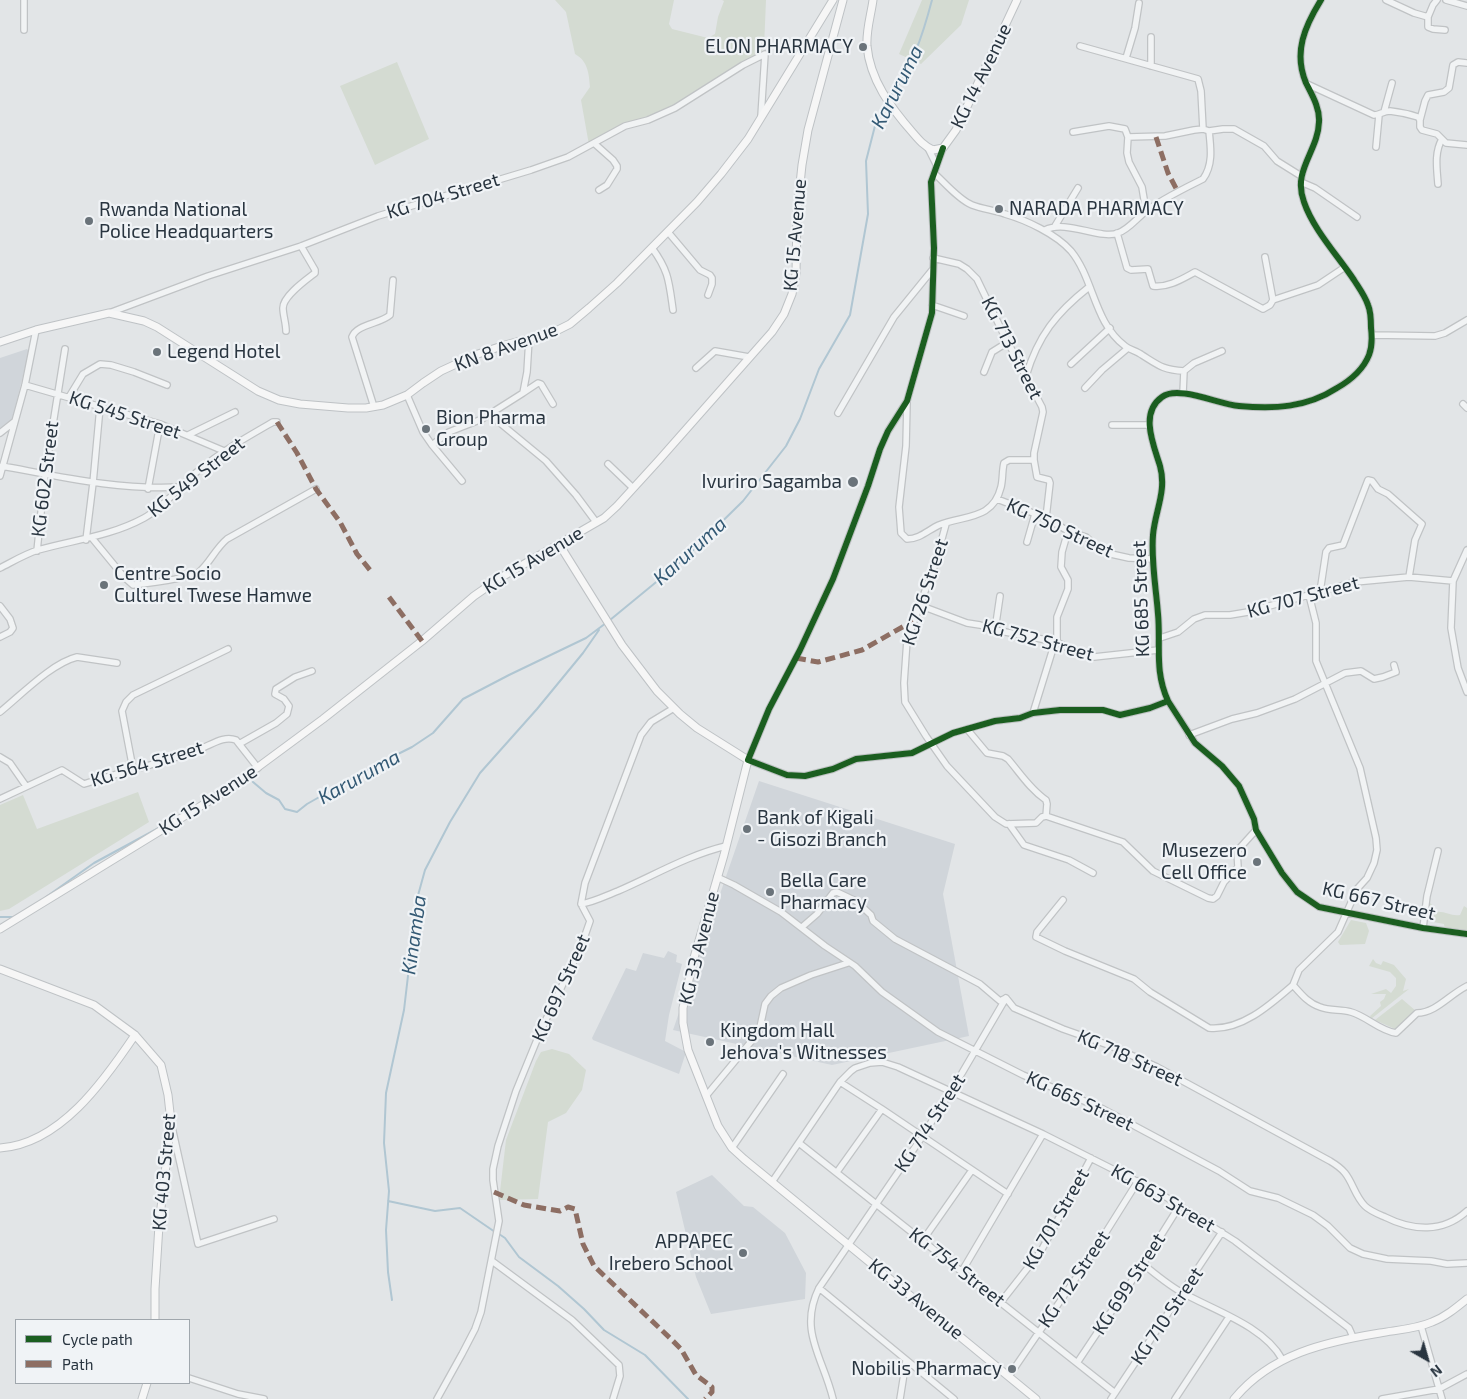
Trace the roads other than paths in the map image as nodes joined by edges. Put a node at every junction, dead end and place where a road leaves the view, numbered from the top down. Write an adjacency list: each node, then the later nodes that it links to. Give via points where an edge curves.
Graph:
1 (24, 0): 17 (street)
2 (833, 0): 12 (main road, KN 8 Avenue); 13 (main road)
3 (843, 0): 13 (main road, KG 15 Avenue)
4 (873, 0): 36 (main road, via 867,42 875,79 894,110)
5 (1017, 0): 37 (main road, KG 14 Avenue, via 956,130)
6 (1321, 0): 25 (street, via 1301,41 1302,67)
7 (1386, 0): 14 (street)
8 (1437, 0): 14 (street)
9 (1446, 0): 11 (street)
10 (1138, 3): 21 (street)
11 (1467, 6)
12 (827, 9): 15 (main road, KN 8 Avenue); 16 (main road)
13 (840, 11): 16 (main road, KG 15 Avenue)
14 (1428, 16): 18 (street, via 1428,27)
15 (821, 20): 16 (main road); 27 (main road, KN 8 Avenue)
16 (837, 24): 75 (main road, KG 15 Avenue, via 808,130 802,165 792,294 772,332)
17 (24, 30)
18 (1445, 30)
19 (1151, 37): 23 (street)
20 (1080, 46): 21 (street)
21 (1126, 58): 23 (street)
22 (1467, 63): 28 (street, via 1453,65 1449,88 1428,95)
23 (1151, 66): 29 (street, via 1199,80)
24 (1392, 83): 26 (street)
25 (1307, 84): 26 (street, via 1374,115); 40 (street, via 1320,120 1316,141)
26 (1382, 113): 28 (street, via 1389,111); 35 (street)
27 (761, 116): 33 (street, KG 704 Street, via 765,54 742,65 688,102 648,120 625,126); 48 (main road, KN 8 Avenue, via 721,174)
28 (1420, 120): 32 (street, via 1421,129)
29 (1206, 130): 31 (street, via 1156,137); 40 (street, via 1234,129 1264,146 1277,161); 44 (street, via 1211,160 1209,171 1203,179)
30 (1073, 132): 31 (street, via 1116,126 1125,129)
31 (1128, 137): 44 (street, via 1129,162 1142,187)
32 (1442, 139): 34 (street); 41 (street, via 1436,161)
33 (595, 144): 43 (street, via 616,166 607,184); 50 (street, KG 704 Street, via 531,170 378,216)
34 (1467, 145)
35 (1376, 147)
36 (928, 148): 37 (main road, KG 14 Avenue); 38 (street)
37 (943, 148): 38 (street)
38 (936, 164): 39 (street)
39 (934, 173): 47 (street, via 970,204 1004,213); 53 (street, via 931,193)
40 (1301, 179): 45 (street); 54 (street, via 1301,192 1312,220)
41 (1438, 184)
42 (1078, 188): 46 (street)
43 (599, 190)
44 (1146, 211): 49 (street)
45 (1357, 216)
46 (1055, 226): 47 (street); 49 (street)
47 (1045, 230): 57 (street, via 1066,245 1078,260)
48 (668, 232): 51 (main road, KN 8 Avenue); 58 (street, via 700,270 712,278)
49 (1117, 233): 59 (street, via 1127,268 1148,269 1153,286 1179,281 1194,272 1263,309)
50 (301, 246): 62 (street, KG 704 Street); 67 (street, via 315,270 284,303)
51 (652, 248): 61 (street, via 667,271); 69 (main road, KN 8 Avenue, via 570,324)
52 (1266, 257): 59 (street)
53 (933, 258): 55 (street); 71 (street, KG 713 Street, via 959,264 972,273)
54 (1345, 267): 59 (street, via 1318,284); 68 (street, via 1368,304)
55 (933, 269): 60 (street); 94 (street, via 894,317)
56 (393, 280): 92 (street, via 390,315 356,330 352,337)
57 (1089, 286): 65 (street); 80 (street, via 1043,333)
58 (708, 295)
59 (1273, 300)
60 (932, 305): 63 (street); 89 (street)
61 (673, 310)
62 (109, 313): 66 (main road, KN 8 Avenue); 92 (main road, KN 8 Avenue, via 157,327 258,391 279,400 328,407)
63 (964, 316)
64 (1467, 320): 68 (street, via 1435,336)
65 (1110, 328): 72 (street); 76 (street)
66 (36, 330): 70 (main road, KN 8 Avenue); 81 (street)
67 (286, 331)
68 (1372, 335): 85 (street, via 1370,353 1356,375 1310,402 1294,406 1237,406)
69 (529, 339): 84 (street); 87 (main road, KN 8 Avenue, via 461,361)
70 (0, 342)
71 (1008, 342): 79 (street, via 992,352); 80 (street, KG 713 Street)
72 (1128, 348): 78 (street, via 1155,365); 83 (street)
73 (65, 349): 86 (street, KG 602 Street)
74 (1222, 351): 78 (street)
75 (749, 358): 77 (street, via 715,351); 113 (main road, KG 15 Avenue)
76 (1071, 364)
77 (696, 368)
78 (1184, 371): 85 (street)
79 (984, 372)
80 (1026, 376): 105 (street, KG 713 Street, via 1043,409)
81 (25, 385): 86 (street, KG 545 Street); 96 (street)
82 (167, 385): 88 (street, via 134,372 100,364 83,374)
83 (1085, 388)
84 (523, 393): 90 (street, via 541,384); 95 (street)
85 (1183, 393): 100 (street, via 1159,398)
86 (57, 394): 88 (street, KG 545 Street); 108 (street, KG 602 Street)
87 (407, 395): 92 (main road, KN 8 Avenue); 103 (street)
88 (69, 397): 91 (street, KG 545 Street)
89 (907, 401): 120 (street, via 899,508 901,533 907,539 913,539); 156 (street, via 888,431 833,579 769,709)
90 (553, 404)
91 (100, 407): 98 (street, KG 545 Street); 111 (street)
92 (374, 407)
93 (235, 412): 102 (street)
94 (838, 413)
95 (489, 414): 103 (street, via 449,432); 119 (street, via 546,461)
96 (14, 422): 101 (street); 107 (street)
97 (277, 422): 104 (street, KG 549 Street)
98 (160, 424): 102 (street, KG 545 Street); 114 (street)
99 (1112, 425): 100 (street)
100 (1149, 425): 127 (street, KG 685 Street, via 1162,482 1153,532)
101 (0, 433)
102 (188, 435): 104 (street, KG 545 Street)
103 (432, 445): 110 (street)
104 (224, 450): 112 (street, KG 549 Street)
105 (1034, 460): 116 (street, via 1004,463); 118 (street, via 1037,476 1050,483)
106 (608, 464): 113 (street)
107 (2, 466): 108 (street); 109 (street)
108 (45, 474): 111 (street); 125 (street, KG 602 Street)
109 (0, 476)
110 (462, 481)
111 (93, 483): 114 (street); 122 (street)
112 (179, 488): 114 (street); 122 (street, KG 549 Street, via 146,517)
113 (633, 488): 119 (main road, KG 15 Avenue)
114 (148, 489)
115 (316, 489): 122 (street, via 227,539 200,571 190,576 133,585)
116 (997, 499): 117 (street, KG 750 Street); 120 (street, via 983,513)
117 (1035, 514): 118 (street, KG 750 Street); 123 (street)
118 (1046, 518): 121 (street, KG 750 Street)
119 (596, 522): 124 (main road, KG 15 Avenue)
120 (946, 524): 134 (street, KG726 Street)
121 (1068, 531): 127 (street, KG 750 Street, via 1086,536 1097,547 1118,556); 139 (street, via 1061,567 1068,580 1068,589 1057,617)
122 (89, 539): 125 (street, KG 549 Street)
123 (1027, 542)
124 (559, 544): 148 (main road, via 622,645); 157 (main road, KG 15 Avenue, via 474,596 323,720)
125 (36, 551): 128 (street, KG 549 Street)
126 (1467, 551): 130 (street)
127 (1153, 559): 138 (street, KG 685 Street)
128 (0, 568)
129 (1409, 577): 130 (street, KG 707 Street); 131 (street, KG 707 Street, via 1355,582); 131 (street, via 1415,540 1422,523 1372,481 1367,481 1343,545 1329,548 1326,552)
130 (1453, 582): 146 (street, via 1451,628 1458,668)
131 (1320, 592): 132 (street, KG 707 Street)
132 (1309, 595): 138 (street, KG 707 Street, via 1248,612 1205,615 1178,632); 145 (street, via 1316,623 1315,654)
133 (1000, 596): 136 (street)
134 (919, 605): 136 (street, KG 752 Street); 153 (street, KG726 Street, via 906,648 904,695 908,708)
135 (0, 606): 137 (street, via 12,628)
136 (995, 630): 139 (street, KG 752 Street)
137 (0, 637)
138 (1160, 638): 141 (street, KG 685 Street)
139 (1056, 642): 141 (street, KG 752 Street, via 1079,654 1094,657); 150 (street)
140 (228, 649): 158 (street, via 133,695 126,702 122,711)
141 (1158, 650): 147 (street, KG 685 Street, via 1160,679)
142 (117, 663): 149 (street, via 72,658 54,668)
143 (1394, 665): 145 (street, via 1398,672 1383,677 1374,678 1354,671)
144 (312, 671): 154 (street, via 276,689 275,694 289,706 287,714)
145 (1324, 683): 152 (street, via 1295,699); 170 (street, via 1360,768 1376,838 1374,863 1357,889)
146 (1467, 692)
147 (1168, 701): 150 (street, via 1120,714 1102,710); 152 (street, KG 667 Street)
148 (674, 708): 156 (main road, via 696,728); 169 (street, KG 697 Street, via 651,722 641,735 585,883)
149 (0, 712)
150 (1033, 713): 151 (street)
151 (967, 729): 153 (street); 161 (street, via 987,753 1008,759 1030,787 1046,800)
152 (1189, 735): 163 (street, KG 667 Street, via 1239,786)
153 (931, 743): 156 (street, via 912,753 856,759 834,769 805,776 787,774); 162 (street, KG726 Street, via 989,812)
154 (240, 744): 157 (street); 158 (street, KG 564 Street, via 227,738 179,758)
155 (0, 757): 159 (street, via 10,763)
156 (748, 760): 164 (main road, KG 33 Avenue)
157 (258, 768): 173 (main road, KG 15 Avenue, via 210,801)
158 (133, 769): 159 (street, KG 564 Street, via 84,784 62,770)
159 (26, 786): 160 (street, KG 564 Street)
160 (0, 799)
161 (1046, 816): 162 (street, via 1036,823); 163 (street, via 1123,842 1153,871 1208,898 1217,896 1224,882 1238,867 1237,851)
162 (1009, 824): 166 (street, via 1024,845 1069,860)
163 (1256, 830): 170 (street, KG 667 Street, via 1297,892 1319,907)
164 (726, 846): 167 (main road, KG 33 Avenue); 169 (street)
165 (1438, 851): 172 (street)
166 (1093, 873)
167 (716, 877): 171 (street, KG 665 Street, via 761,900); 185 (main road, KG 33 Avenue, via 683,1008 688,1050)
168 (1063, 900): 177 (street, via 1036,937 1134,979 1208,1028 1237,1025)
169 (581, 904): 206 (street, KG 697 Street, via 590,922 541,1030 498,1146 493,1180 499,1221)
170 (1347, 914): 172 (street, KG 667 Street); 177 (street, via 1338,932 1299,970)
171 (802, 927): 175 (street, KG 665 Street); 179 (street, KG 718 Street, via 837,892 860,903 873,921 895,939 980,984 1000,1000)
172 (1423, 928): 174 (street, KG 667 Street)
173 (0, 929)
174 (1467, 934)
175 (848, 963): 181 (street, KG 665 Street, via 938,1032); 185 (street, via 811,975 771,996 765,1004 759,1032)
176 (0, 969): 180 (main road, KG 403 Street, via 94,1005)
177 (1293, 985): 178 (street, via 1305,999 1320,1008 1349,1011 1390,1032 1396,1032 1417,1013 1425,1013)
178 (1467, 986)
179 (1006, 998): 181 (street, KG 714 Street); 201 (street, KG 718 Street, via 1014,1008 1157,1067 1330,1161 1345,1173 1369,1210 1394,1222 1429,1228 1442,1226)
180 (134, 1035): 187 (main road, KG 403 Street, via 161,1065); 191 (main road, via 105,1076 57,1126 30,1142)
181 (975, 1050): 184 (street, KG 714 Street); 207 (street, KG 665 Street, via 1028,1077 1104,1109 1250,1191 1278,1198 1313,1215 1350,1248 1363,1254 1387,1259)
182 (783, 1074): 192 (street)
183 (840, 1082): 184 (street, KG 663 Street, via 855,1068 882,1062); 186 (street); 190 (street, KG 663 Street)
184 (951, 1091): 188 (street, KG 663 Street); 189 (street, KG 714 Street)
185 (706, 1096): 192 (main road, KG 33 Avenue, via 718,1126)
186 (882, 1108): 189 (street); 195 (street)
187 (171, 1122): 202 (street, via 198,1244); 215 (main road, KG 403 Street, via 159,1225)
188 (1043, 1134): 193 (street, KG 663 Street); 198 (street)
189 (922, 1136): 194 (street); 199 (street, KG 714 Street)
190 (799, 1143): 195 (street, KG 754 Street); 197 (street, KG 663 Street)
191 (0, 1148)
192 (732, 1148): 197 (main road, KG 33 Avenue)
193 (1091, 1158): 196 (street, KG 663 Street); 213 (street, KG 701 Street, via 1042,1250)
194 (972, 1170): 198 (street); 204 (street)
195 (838, 1172): 199 (street, KG 754 Street)
196 (1138, 1181): 200 (street, KG 663 Street); 217 (street, KG 712 Street)
197 (772, 1182): 205 (main road, KG 33 Avenue)
198 (1008, 1194): 209 (street)
199 (876, 1204): 204 (street, KG 754 Street); 205 (street, KG 714 Street)
200 (1180, 1205): 203 (street, KG 663 Street); 208 (street, KG 699 Street)
201 (1467, 1211)
202 (274, 1219)
203 (1222, 1232): 211 (street, KG 710 Street); 218 (street, KG 663 Street, via 1349,1328)
204 (922, 1240): 209 (street, KG 754 Street)
205 (848, 1245): 210 (street, KG 714 Street); 223 (main road, KG 33 Avenue)
206 (492, 1261): 230 (street, via 475,1329); 231 (street, via 572,1320 619,1365 620,1376)
207 (1467, 1263)
208 (1143, 1264): 211 (street); 221 (street, KG 699 Street)
209 (962, 1271): 213 (street, KG 754 Street)
210 (819, 1288): 220 (street); 232 (street, KG 714 Street, via 812,1305 811,1334)
211 (1183, 1293): 214 (street); 227 (street, KG 710 Street)
212 (1467, 1299): 216 (main road, via 1434,1322)
213 (1001, 1302): 217 (street, KG 754 Street)
214 (1229, 1317): 219 (street, via 1259,1334); 237 (street)
215 (156, 1319)
216 (1421, 1326): 218 (main road); 226 (street)
217 (1039, 1332): 221 (street, KG 754 Street); 223 (street, KG 712 Street)
218 (1353, 1337): 219 (main road)
219 (1282, 1359): 238 (main road)
220 (906, 1360): 233 (street); 234 (street)
221 (1077, 1363): 227 (street, KG 754 Street)
222 (1467, 1374): 226 (street)
223 (1009, 1376): 235 (main road, KG 33 Avenue)
224 (190, 1378): 229 (street)
225 (147, 1384): 228 (main road)
226 (1439, 1389): 239 (street); 240 (street)
227 (1115, 1393): 236 (street, KG 710 Street)
228 (142, 1399)
229 (264, 1399)
230 (436, 1399)
231 (613, 1399)
232 (833, 1399)
233 (900, 1399)
234 (954, 1399)
235 (1036, 1399)
236 (1111, 1399)
237 (1175, 1399)
238 (1234, 1399)
239 (1382, 1399)
240 (1442, 1399)

